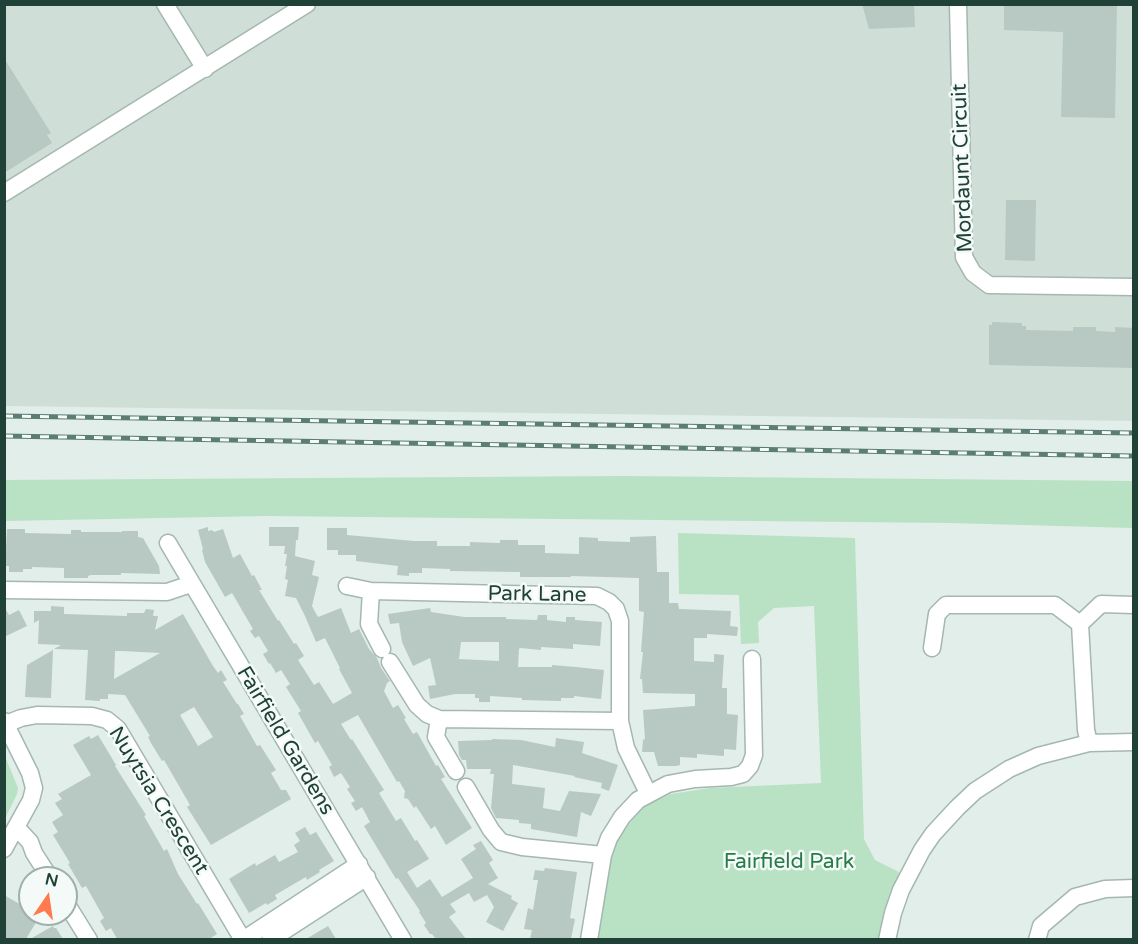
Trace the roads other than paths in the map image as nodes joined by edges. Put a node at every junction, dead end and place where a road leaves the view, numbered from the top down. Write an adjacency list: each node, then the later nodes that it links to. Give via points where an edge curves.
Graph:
1 (165, 4): 4 (street)
2 (307, 4): 4 (street)
3 (958, 4): 6 (street, Mordaunt Circuit, via 964,257 973,273 989,285)
4 (205, 69): 5 (street)
5 (4, 193)
6 (1134, 287)
7 (168, 543): 8 (street, Fairfield Gardens)
8 (191, 584): 10 (street, via 167,592); 29 (street, Fairfield Gardens)
9 (347, 586): 11 (street, Park Lane)
10 (4, 590)
11 (371, 591): 16 (street, via 369,624 417,705); 17 (street, Park Lane, via 597,596 609,602 620,621)
12 (1134, 604): 13 (street, via 1101,604)
13 (1080, 624): 14 (street, via 1055,605 946,605 937,614); 20 (street)
14 (932, 648)
15 (752, 659): 23 (street, via 754,755 750,766 743,774 668,784)
16 (439, 719): 17 (street); 21 (street, via 436,737)
17 (620, 721): 23 (street, Park Lane, via 626,748)
18 (5, 723): 24 (street, via 34,788); 33 (street, Nuytsia Crescent, via 37,715 92,716 107,720 118,729)
19 (1134, 742): 20 (street)
20 (1089, 743): 37 (street, via 1038,756 1009,769 957,808 933,834 909,873)
21 (456, 771)
22 (465, 787): 27 (street, via 501,842)
23 (648, 793): 27 (street, via 622,817)
24 (17, 828): 25 (street); 26 (street)
25 (6, 847): 26 (street)
26 (34, 853): 28 (street)
27 (603, 855): 36 (street)
28 (42, 866)
29 (363, 871): 33 (street); 34 (street); 35 (street, Fairfield Gardens)
30 (1134, 888): 38 (street, via 1105,889 1075,897 1041,926)
31 (78, 922): 32 (street)
32 (89, 939)
33 (243, 939)
34 (270, 939)
35 (403, 939)
36 (589, 939)
37 (887, 939)
38 (1037, 939)

